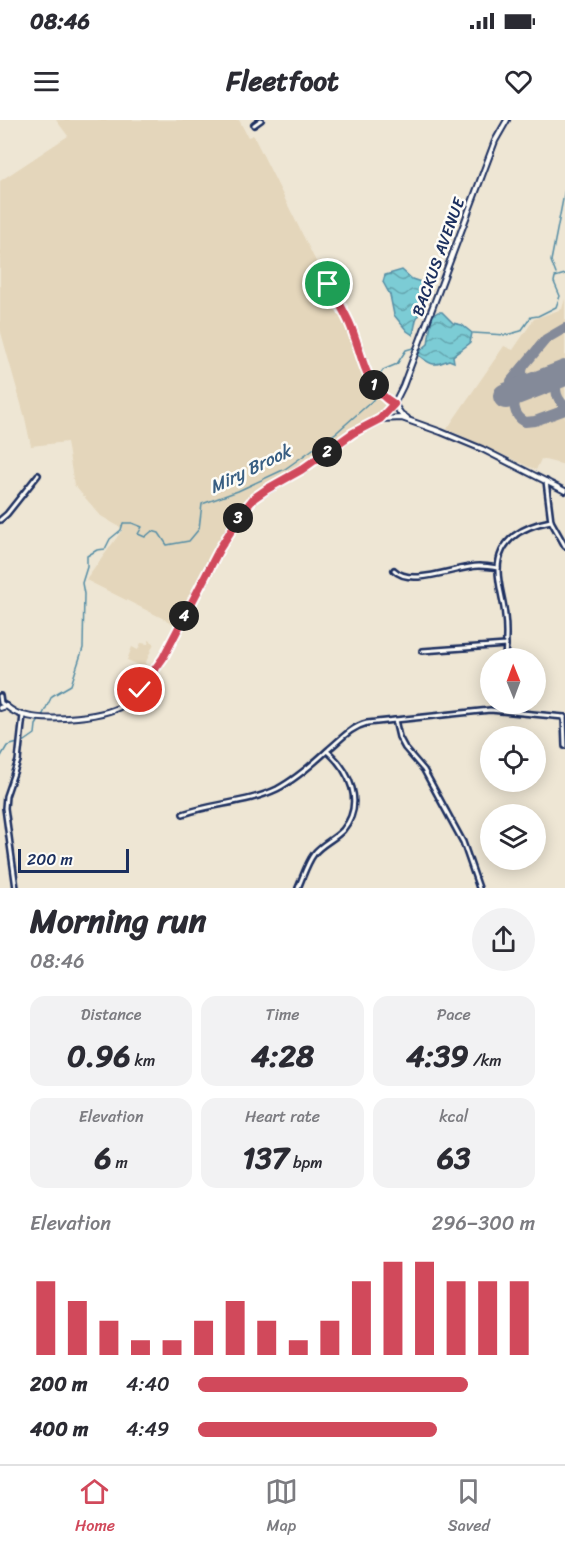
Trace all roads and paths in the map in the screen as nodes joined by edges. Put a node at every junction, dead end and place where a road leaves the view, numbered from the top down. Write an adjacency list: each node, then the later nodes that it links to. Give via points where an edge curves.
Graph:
1 (261, 120): 3 (street)
2 (507, 120): 5 (main road, BACKUS AVENUE, via 495,141)
3 (254, 125)
4 (323, 277): 5 (street, via 349,321 372,383)
5 (394, 404): 6 (main road, BACKUS AVENUE); 7 (main road)
6 (380, 419): 7 (main road); 24 (main road, via 254,498 220,548 163,658 129,702 102,714)
7 (410, 420): 9 (main road, via 482,449)
8 (38, 475): 11 (street)
9 (546, 482): 10 (main road); 12 (street)
10 (565, 491)
11 (0, 520)
12 (551, 521): 13 (street); 14 (street, via 534,524 511,537)
13 (565, 546)
14 (498, 568): 15 (street, via 478,566 414,577); 16 (street)
15 (394, 570)
16 (506, 645): 17 (street); 18 (street)
17 (506, 648)
18 (422, 651)
19 (0, 696): 20 (street)
20 (6, 706): 21 (main road); 24 (main road)
21 (0, 708)
22 (480, 712): 26 (street)
23 (537, 714): 25 (street)
24 (23, 715): 30 (street, via 21,747 5,808)
25 (565, 717): 27 (street)
26 (395, 720): 28 (street, via 361,724); 32 (street, via 405,748 424,770 463,842)
27 (565, 746)
28 (327, 751): 29 (street, via 278,788 257,797); 31 (street, via 351,780 350,816 342,831 315,851)
29 (183, 814)
30 (16, 888)
31 (298, 888)
32 (479, 888)

